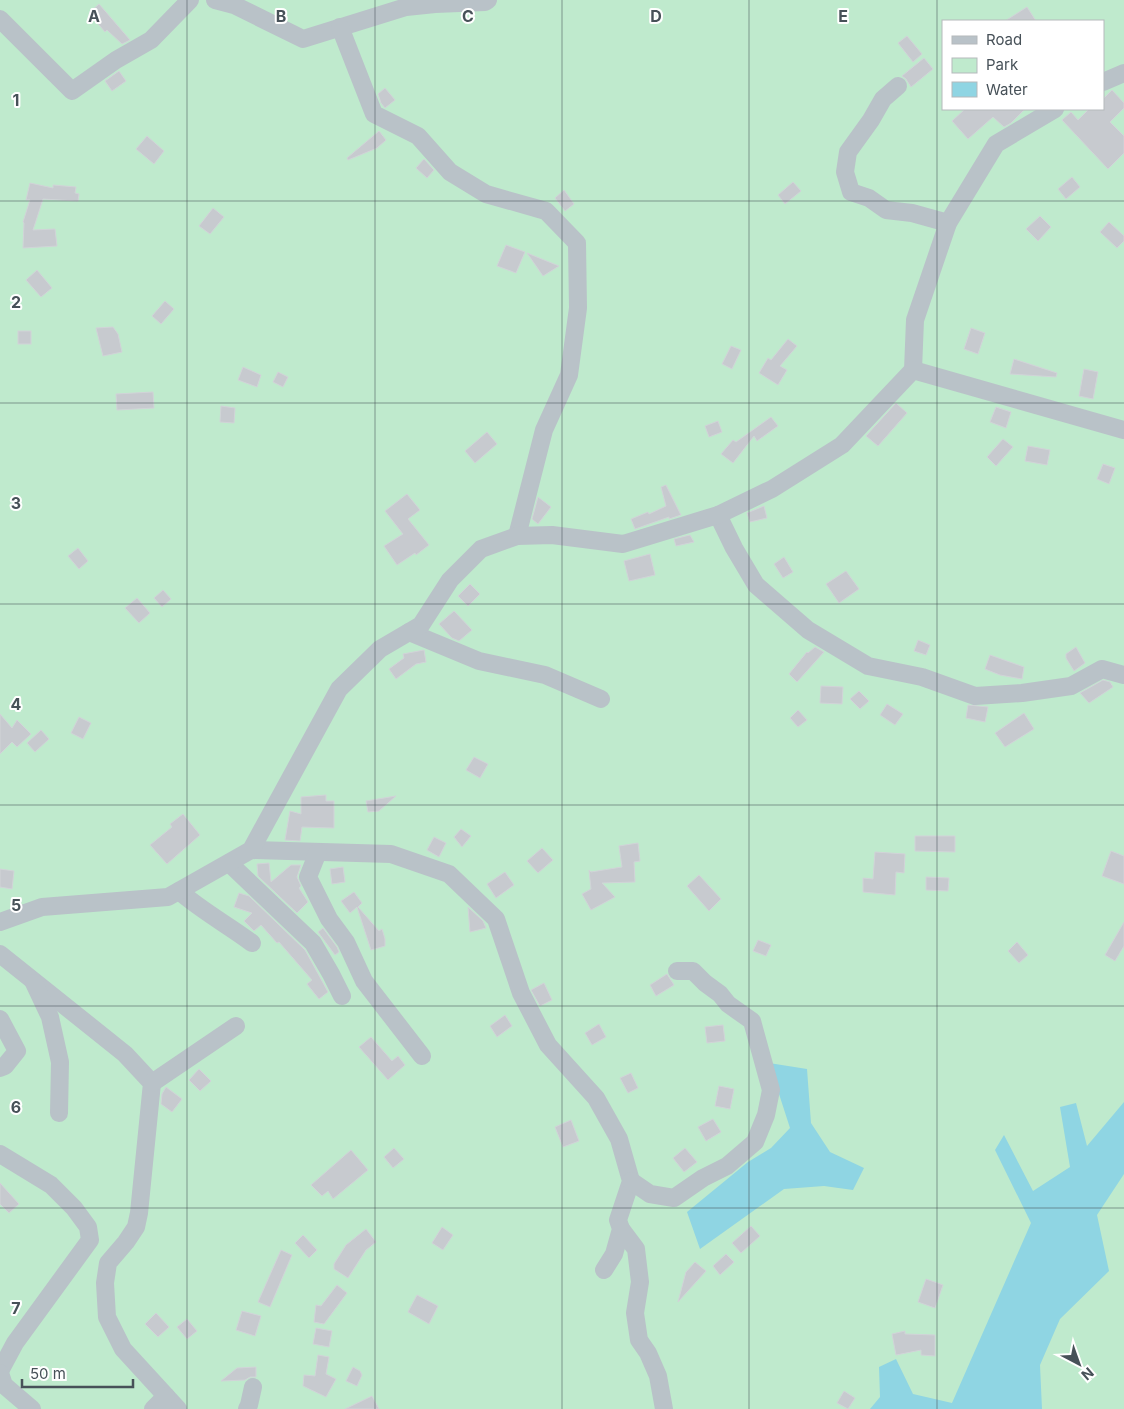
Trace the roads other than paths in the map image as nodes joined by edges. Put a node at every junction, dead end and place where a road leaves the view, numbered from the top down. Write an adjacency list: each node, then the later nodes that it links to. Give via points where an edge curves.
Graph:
1 (190, 0): 4 (street, via 151,40 72,90)
2 (215, 0): 5 (street, via 234,5 303,39)
3 (488, 0): 5 (street, via 406,7)
4 (0, 19)
5 (340, 27): 14 (street, via 374,114 418,136 450,172 486,194 546,212 577,243 578,308 569,375 544,430)
6 (1124, 73): 7 (street)
7 (1104, 82)
8 (898, 86): 10 (street, via 883,99 848,152 845,172 851,192 869,198 886,210)
9 (1053, 110): 10 (street, via 996,144)
10 (948, 223): 11 (street, via 915,320)
11 (913, 370): 12 (street); 13 (street, via 842,445 772,489)
12 (1124, 430)
13 (718, 515): 14 (street, via 623,544 552,535); 16 (street, via 756,585 808,630 868,666 922,677 975,696 1071,686 1102,669)
14 (517, 536): 15 (street, via 481,549 450,580 421,625)
15 (409, 632): 17 (street, via 479,661 545,675); 18 (street, via 380,649 339,689)
16 (1124, 675)
17 (601, 699)
18 (251, 850): 19 (street); 20 (street)
19 (318, 852): 30 (street, via 308,877 329,919 346,942 364,981); 35 (street, via 391,854 449,874 496,919 521,993 548,1045 596,1098 619,1139)
20 (229, 863): 21 (street); 27 (street, via 312,943)
21 (179, 891): 22 (street, via 168,897 42,907); 23 (street)
22 (0, 922)
23 (252, 943)
24 (0, 954): 26 (street)
25 (678, 971): 35 (street, via 693,971 728,1004 752,1021 771,1090 766,1115 755,1142 726,1166 674,1198 650,1194)
26 (33, 980): 32 (street, via 126,1054); 33 (street, via 50,1017 60,1062)
27 (342, 996)
28 (0, 1019): 31 (street, via 17,1051)
29 (236, 1026): 32 (street)
30 (422, 1056)
31 (0, 1068)
32 (152, 1083): 40 (street, via 139,1213 136,1227 108,1263 105,1283 107,1317 123,1349)
33 (59, 1113)
34 (0, 1154): 38 (street, via 51,1185 88,1227 90,1240 15,1342)
35 (631, 1181): 36 (street, via 618,1220)
36 (622, 1229): 37 (street, via 614,1254); 44 (street, via 636,1249 640,1282 635,1313 639,1340 658,1376)
37 (604, 1270)
38 (0, 1372): 41 (street, via 4,1385)
39 (253, 1387): 43 (street)
40 (172, 1403): 42 (street)
41 (32, 1409)
42 (153, 1409)
43 (247, 1409)
44 (664, 1409)

